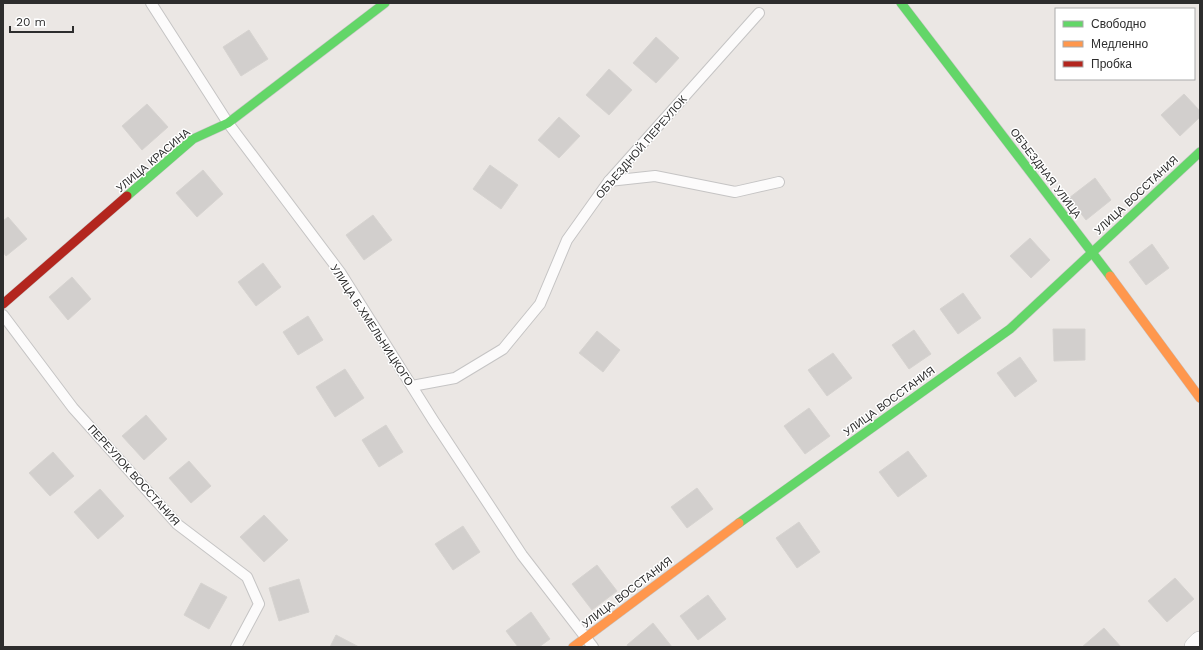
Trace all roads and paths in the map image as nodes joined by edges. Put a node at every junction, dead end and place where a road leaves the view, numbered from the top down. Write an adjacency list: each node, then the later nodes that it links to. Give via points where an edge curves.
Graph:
1 (151, 3): 5 (lane, УЛИЦА Б.ХМЕЛЬНИЦКОГО)
2 (385, 3): 5 (street, УЛИЦА КРАСИНА)
3 (901, 3): 9 (street, ОБЪЕЗДНАЯ УЛИЦА)
4 (759, 13): 7 (lane, ОБЪЕЗДНОЙ ПЕРЕУЛОК)
5 (228, 123): 10 (street, УЛИЦА КРАСИНА, via 194,139); 12 (lane, УЛИЦА Б.ХМЕЛЬНИЦКОГО, via 340,272)
6 (1200, 152): 9 (street, УЛИЦА ВОССТАНИЯ)
7 (609, 181): 8 (lane, via 655,176 735,192); 12 (lane, ОБЪЕЗДНОЙ ПЕРЕУЛОК, via 567,240 540,304 503,349 454,378)
8 (779, 182)
9 (1092, 253): 13 (street, ОБЪЕЗДНАЯ УЛИЦА); 14 (street, УЛИЦА ВОССТАНИЯ, via 1010,329 728,531)
10 (3, 304)
11 (3, 315): 16 (lane, ПЕРЕУЛОК ВОССТАНИЯ, via 73,408 177,524 246,577 259,604)
12 (412, 386): 14 (lane, УЛИЦА Б.ХМЕЛЬНИЦКОГО, via 522,555)
13 (1200, 398)
14 (585, 638): 17 (street, УЛИЦА ВОССТАНИЯ); 18 (lane, УЛИЦА Б.ХМЕЛЬНИЦКОГО)
15 (1200, 642): 19 (street)
16 (236, 647)
17 (573, 647)
18 (593, 647)
19 (1195, 647)

